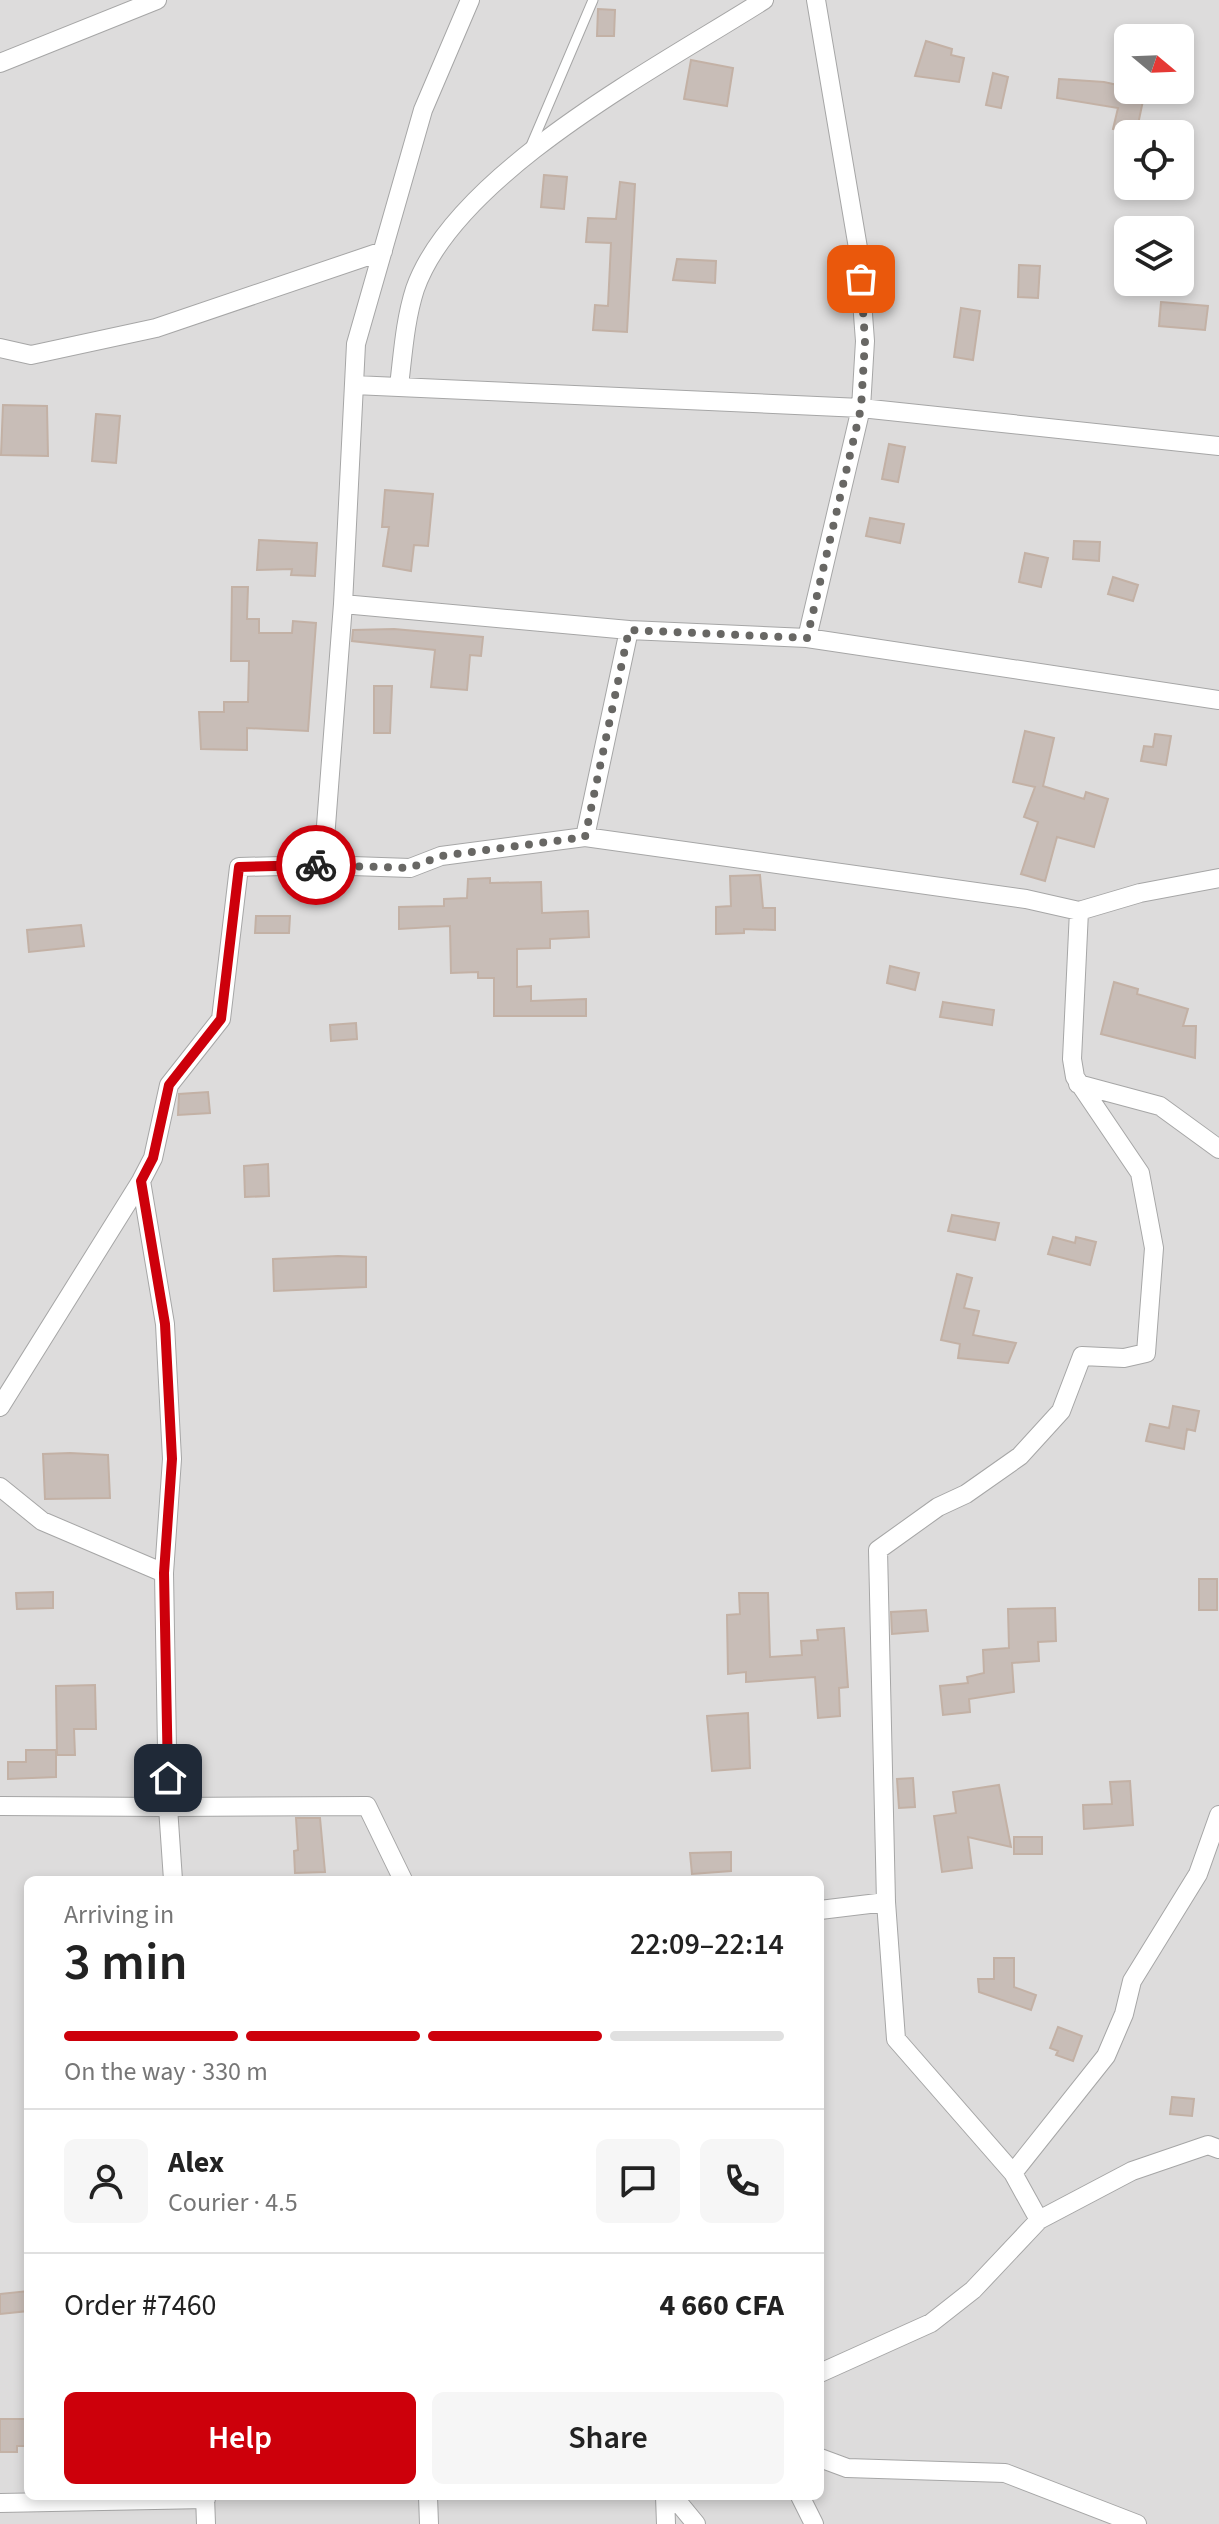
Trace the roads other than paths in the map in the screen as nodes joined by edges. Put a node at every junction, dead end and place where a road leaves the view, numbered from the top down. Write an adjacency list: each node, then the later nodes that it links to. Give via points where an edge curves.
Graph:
1 (157, 0): 6 (street)
2 (470, 0): 8 (street, via 423,110)
3 (593, 0): 7 (lane)
4 (764, 0): 7 (street)
5 (816, 0): 12 (street, via 858,248 865,341)
6 (0, 63)
7 (528, 151): 11 (street, via 477,199 429,261 405,328)
8 (383, 251): 9 (street, via 156,328 31,355); 10 (street, via 356,344)
9 (0, 348)
10 (354, 385): 11 (street); 14 (street)
11 (399, 386): 12 (street)
12 (861, 408): 13 (street); 16 (street)
13 (1219, 446)
14 (343, 604): 15 (street); 19 (street)
15 (629, 630): 16 (street); 18 (street)
16 (807, 638): 17 (street)
17 (1219, 700)
18 (585, 837): 19 (street, via 441,856 410,868); 21 (street, via 1026,899)
19 (323, 865): 24 (street, via 239,867 221,1019 169,1085 153,1158)
20 (1219, 878): 21 (street)
21 (1079, 911): 22 (street, via 1072,1059)
22 (1078, 1084): 23 (street, via 1160,1106); 33 (street, via 1140,1173 1149,1204 1154,1248 1146,1353 1082,1356 1061,1411 1020,1456 878,1550)
23 (1219, 1149)
24 (141, 1181): 25 (street); 27 (street, via 165,1324 172,1459)
25 (0, 1407)
26 (0, 1487): 27 (street, via 42,1521)
27 (164, 1573): 29 (street)
28 (0, 1806): 29 (street)
29 (168, 1807): 31 (street); 32 (street, via 367,1806)
30 (1219, 1815): 36 (street, via 1198,1874 1132,1981 1106,2056)
31 (173, 1876)
32 (401, 1876)
33 (886, 1902): 34 (street); 36 (street, via 896,2039)
34 (824, 1910)
35 (1219, 2149): 37 (street, via 1208,2145 1132,2171)
36 (1013, 2173): 37 (street)
37 (1039, 2220): 38 (street, via 973,2290 931,2323)
38 (824, 2371)
39 (824, 2459): 52 (street, via 847,2468 1005,2473)
40 (124, 2500): 46 (street)
41 (206, 2500): 47 (street)
42 (428, 2500): 48 (street)
43 (665, 2500): 49 (street)
44 (676, 2500): 50 (street)
45 (802, 2500): 51 (street)
46 (0, 2503)
47 (206, 2524)
48 (429, 2524)
49 (666, 2524)
50 (696, 2524)
51 (814, 2524)
52 (1137, 2524)

